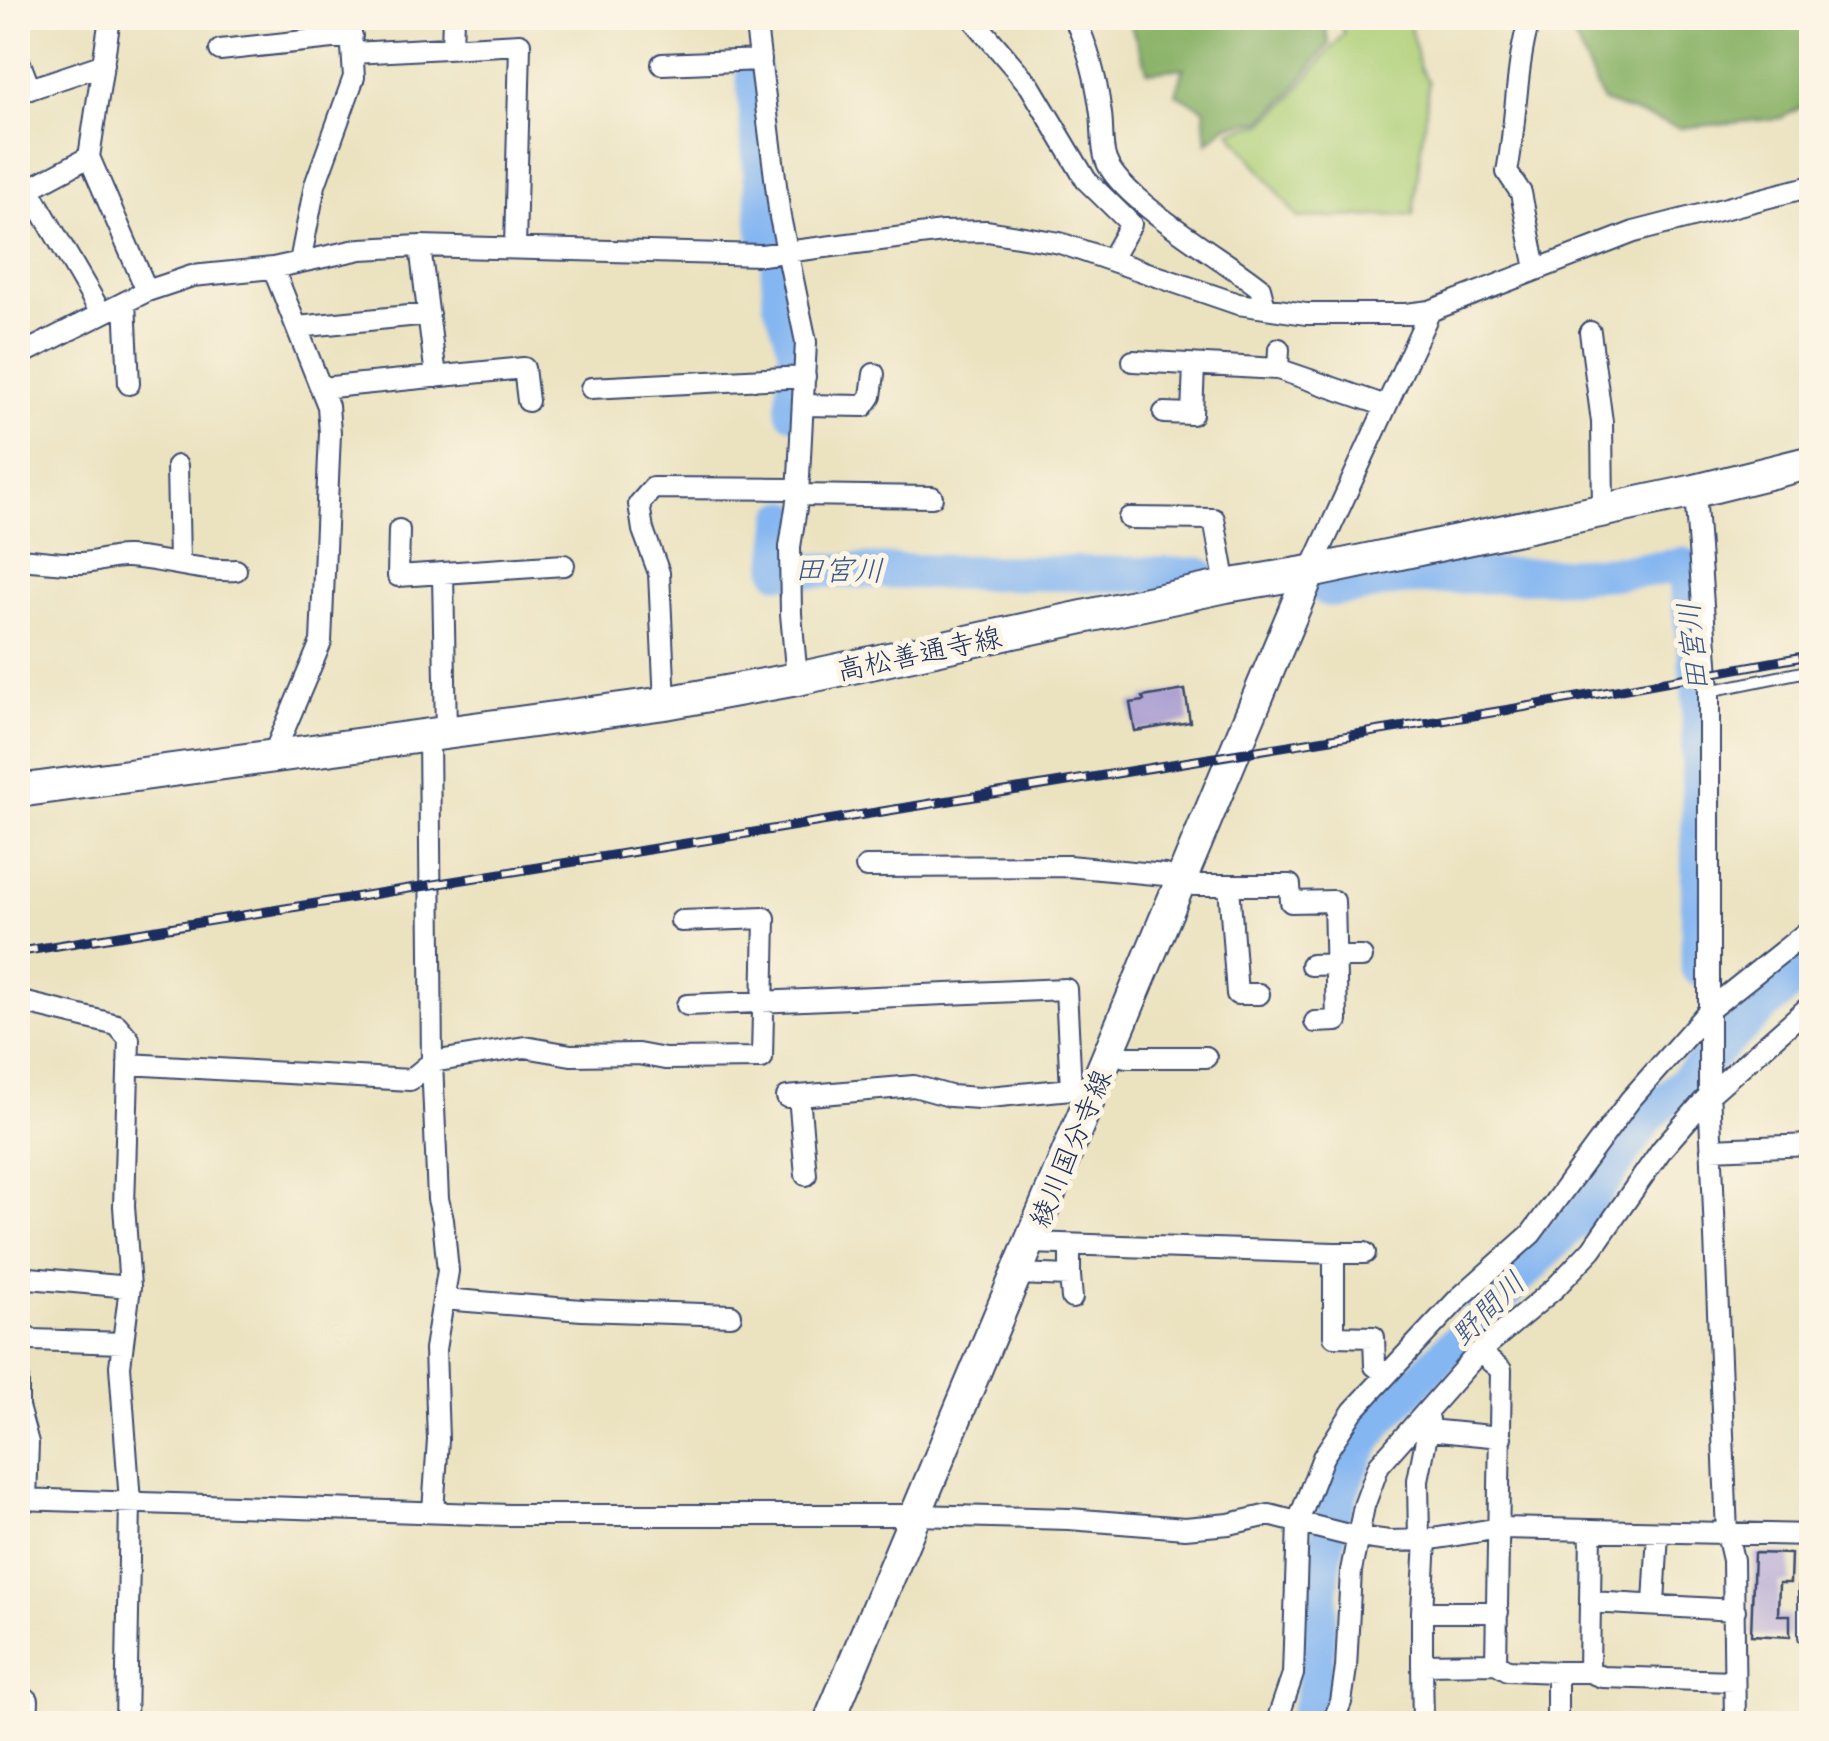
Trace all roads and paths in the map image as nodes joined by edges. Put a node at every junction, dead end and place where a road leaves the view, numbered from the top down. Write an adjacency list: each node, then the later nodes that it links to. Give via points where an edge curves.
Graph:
1 (110, 18): 12 (street)
2 (452, 18): 8 (street)
3 (755, 18): 11 (street)
4 (972, 18): 20 (street, via 1030,86 1086,180 1131,224)
5 (1074, 18): 26 (street, via 1101,110 1106,160 1156,213 1260,288)
6 (1530, 18): 23 (street, via 1507,172 1521,193)
7 (352, 35): 8 (street); 9 (street); 21 (street, via 354,77 315,185)
8 (452, 46): 18 (street, via 520,44)
9 (220, 50)
10 (18, 58): 14 (street)
11 (761, 60): 13 (street); 19 (street)
12 (104, 64): 14 (street); 15 (street)
13 (662, 64)
14 (24, 91)
15 (89, 156): 24 (street); 28 (street, via 29,190)
16 (1812, 186): 23 (street, via 1634,232)
17 (420, 246): 18 (street); 21 (street); 29 (street)
18 (515, 247): 19 (street)
19 (786, 253): 20 (street, via 986,231); 37 (street, via 806,342)
20 (1111, 258): 26 (street, via 1238,304)
21 (300, 262): 22 (street)
22 (273, 268): 24 (street, via 192,276); 30 (street)
23 (1536, 269): 27 (street)
24 (147, 291): 25 (street)
25 (125, 302): 28 (street); 38 (street)
26 (1265, 307): 27 (street, via 1306,314)
27 (1430, 310): 43 (street)
28 (102, 314): 32 (street)
29 (428, 314): 30 (street); 36 (street)
30 (297, 328): 39 (street)
31 (1590, 332): 50 (street, via 1602,422)
32 (18, 356)
33 (1134, 361): 34 (street)
34 (1194, 366): 43 (street, via 1279,359); 44 (street, via 1192,414)
35 (874, 374): 42 (street, via 864,406)
36 (436, 376): 39 (street); 41 (street, via 524,368)
37 (795, 378): 40 (street); 42 (street)
38 (129, 384)
39 (321, 388): 65 (street, via 330,433 320,642)
40 (591, 388)
41 (528, 401)
42 (804, 405): 47 (street)
43 (1386, 406): 57 (street)
44 (1164, 412)
45 (1812, 462): 48 (main road, 高松善通寺線)
46 (177, 466): 54 (street)
47 (793, 491): 49 (street); 61 (street, via 790,570); 63 (street, via 654,488 638,504 659,573)
48 (1695, 491): 50 (main road, 高松善通寺線); 62 (street)
49 (932, 498)
50 (1602, 511): 57 (main road, 高松善通寺線)
51 (1130, 518): 59 (street, via 1214,519)
52 (398, 530): 58 (street, via 398,576)
53 (18, 559): 54 (street, via 84,564 96,550)
54 (179, 562): 56 (street)
55 (564, 565): 58 (street)
56 (236, 570)
57 (1310, 572): 59 (main road, 高松善通寺線); 68 (main road, 綾川国分寺線)
58 (443, 574): 64 (street)
59 (1226, 586): 61 (main road, 高松善通寺線)
60 (1812, 670): 62 (lane)
61 (798, 679): 63 (main road, 高松善通寺線)
62 (1710, 691): 80 (street)
63 (665, 704): 64 (main road, 高松善通寺線)
64 (438, 733): 65 (main road, 高松善通寺線); 84 (street)
65 (272, 758): 66 (main road, 高松善通寺線)
66 (18, 791)
67 (866, 867): 68 (street, via 1068,866)
68 (1182, 881): 69 (street); 82 (main road, 綾川国分寺線)
69 (1229, 886): 73 (street, via 1290,885 1290,902 1334,902); 75 (street, via 1237,994)
70 (681, 920): 77 (street, via 764,918)
71 (1812, 928): 80 (street)
72 (1362, 957): 73 (street)
73 (1336, 961): 74 (street); 81 (street, via 1338,1021)
74 (1311, 964)
75 (1260, 994)
76 (18, 1001): 85 (street, via 117,1024 129,1038)
77 (765, 1002): 79 (street); 84 (street, via 762,1058 572,1055 525,1047); 87 (street, via 1066,989)
78 (1812, 1004): 86 (street)
79 (687, 1005)
80 (1710, 1014): 86 (street); 104 (street, via 1630,1100 1531,1234)
81 (1316, 1022)
82 (1110, 1052): 83 (street); 87 (main road, 綾川国分寺線)
83 (1206, 1057)
84 (432, 1062): 85 (street, via 410,1080); 100 (street, via 448,1271)
85 (128, 1064): 98 (street, via 124,1206)
86 (1709, 1091): 89 (street); 103 (street, via 1592,1249)
87 (1082, 1092): 90 (street, via 979,1098 914,1086 793,1097); 91 (main road, 綾川国分寺線)
88 (1812, 1145): 89 (street)
89 (1711, 1149): 116 (street)
90 (806, 1175)
91 (1030, 1243): 92 (street); 95 (main road, 綾川国分寺線)
92 (1070, 1247): 93 (street); 97 (street)
93 (1334, 1253): 94 (street); 104 (street, via 1334,1336 1374,1337 1375,1366)
94 (1365, 1253)
95 (1017, 1274): 97 (street); 111 (main road, 綾川国分寺線)
96 (18, 1276): 98 (street)
97 (1070, 1276): 99 (street)
98 (130, 1286): 102 (street)
99 (1072, 1298)
100 (442, 1299): 101 (street); 110 (street)
101 (731, 1315)
102 (123, 1343): 108 (street, via 32,1340 18,1330 18,1407 28,1443); 109 (street)
103 (1479, 1352): 105 (street); 107 (street, via 1501,1370)
104 (1386, 1374): 112 (street, via 1323,1457)
105 (1429, 1407): 106 (street); 118 (street, via 1379,1464)
106 (1428, 1430): 107 (street); 119 (street, via 1418,1480)
107 (1501, 1438): 113 (street)
108 (22, 1499): 109 (street)
109 (130, 1502): 110 (street); 133 (street)
110 (433, 1512): 111 (street)
111 (916, 1514): 112 (street, via 1185,1528 1269,1515); 134 (main road, 綾川国分寺線)
112 (1302, 1523): 118 (street); 135 (street, via 1293,1674)
113 (1500, 1528): 114 (street); 119 (street); 124 (street)
114 (1591, 1530): 115 (street); 120 (street)
115 (1658, 1532): 116 (street); 121 (street)
116 (1727, 1534): 117 (street); 122 (street)
117 (1810, 1535): 125 (street)
118 (1355, 1536): 119 (street); 136 (street, via 1342,1702)
119 (1422, 1541): 123 (street)
120 (1590, 1602): 121 (street); 129 (street)
121 (1654, 1603): 122 (street)
122 (1735, 1610): 130 (street)
123 (1422, 1612): 124 (street); 127 (street)
124 (1498, 1612): 126 (street)
125 (1812, 1636)
126 (1496, 1663): 127 (street); 128 (street, via 1508,1670)
127 (1422, 1664): 137 (street)
128 (1557, 1672): 129 (street); 138 (street)
129 (1589, 1672): 130 (street)
130 (1734, 1681): 139 (street)
131 (28, 1700): 132 (street)
132 (28, 1724)
133 (126, 1724)
134 (828, 1724)
135 (1276, 1724)
136 (1332, 1724)
137 (1423, 1724)
138 (1558, 1724)
139 (1735, 1724)

